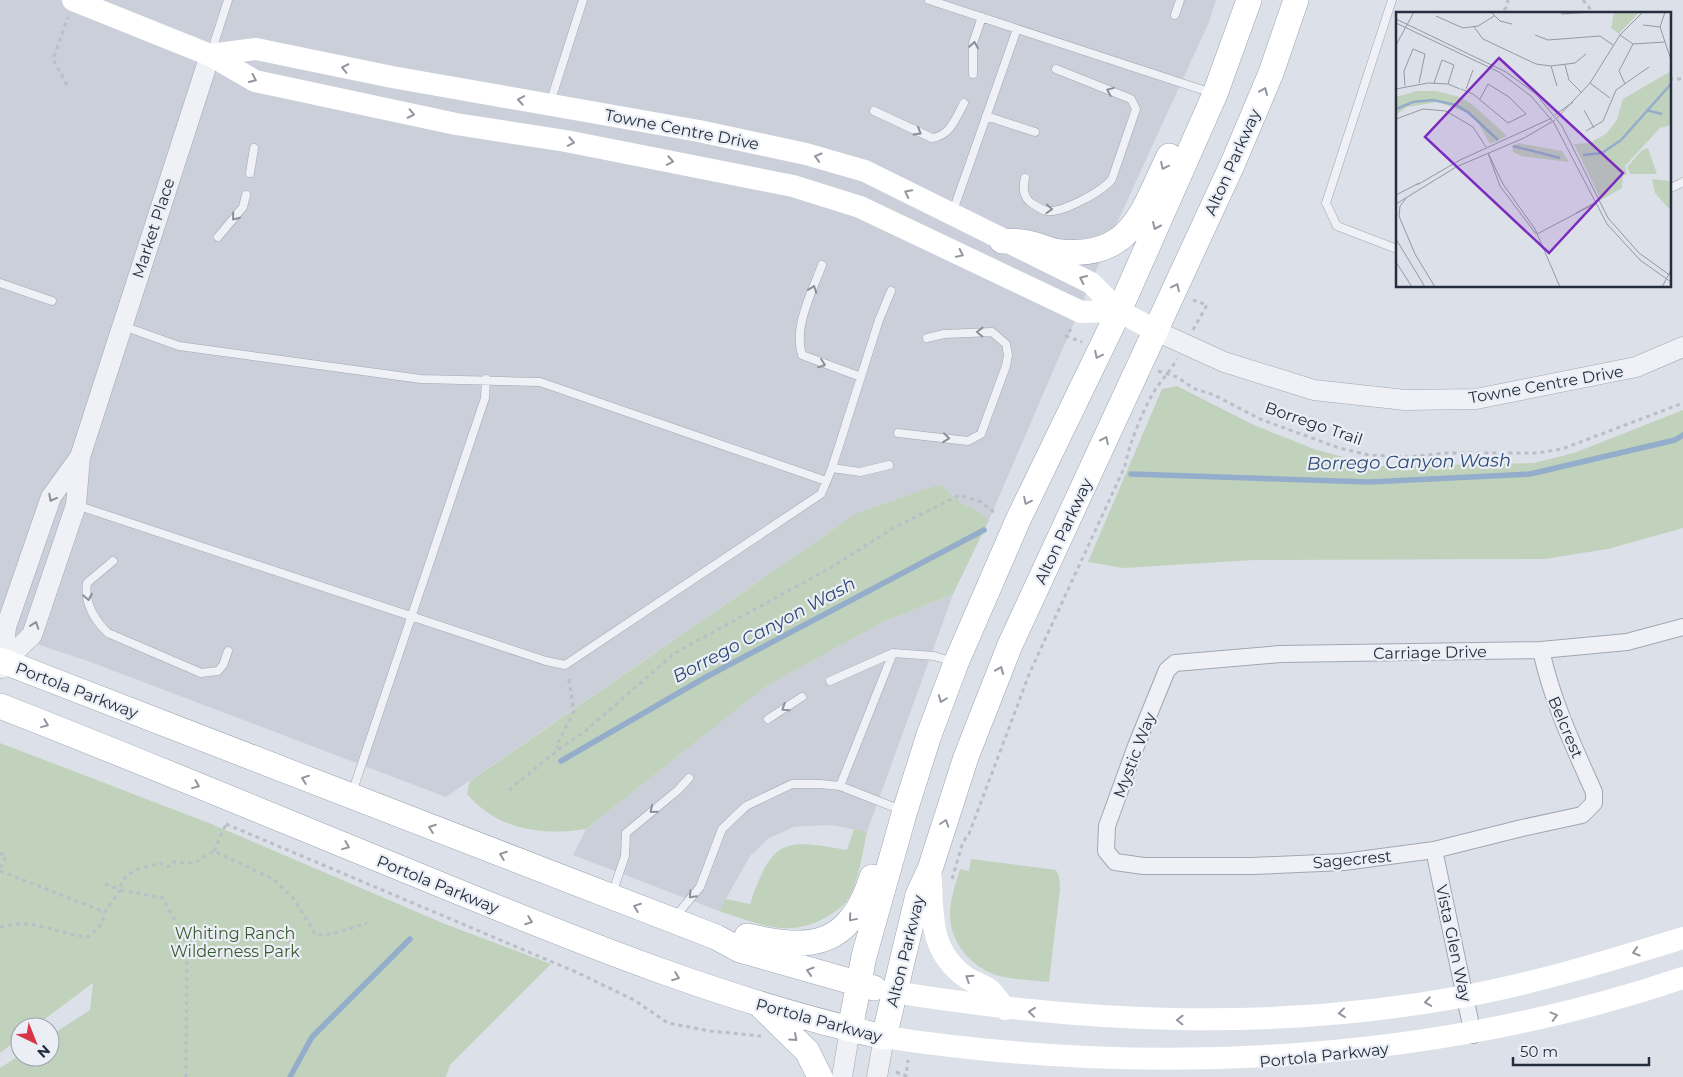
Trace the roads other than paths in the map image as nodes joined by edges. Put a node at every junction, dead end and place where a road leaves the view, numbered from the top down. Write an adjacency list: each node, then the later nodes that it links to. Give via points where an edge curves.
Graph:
1 (73, 0): 12 (main road, Towne Centre Drive)
2 (228, 0): 12 (lane, Market Place)
3 (583, 0): 17 (lane)
4 (929, 0): 10 (lane)
5 (1180, 0): 9 (lane)
6 (1249, 0): 15 (main road)
7 (1296, 0): 38 (main road, Alton Parkway, one-way to 7, via 1271,73)
8 (1392, 0): 31 (lane, via 1326,203 1336,226)
9 (1175, 14)
10 (982, 17): 11 (lane); 14 (lane, one-way to 10, via 973,43)
11 (1017, 29): 15 (lane); 19 (lane)
12 (210, 55): 17 (main road, Towne Centre Drive, one-way to 12, via 392,78 256,49); 36 (main road, Towne Centre Drive, one-way to 36, via 255,81 456,124 566,141 793,186 860,207 1081,312); 37 (street, Market Place)
13 (1056, 69): 24 (lane, one-way to 13, via 1026,199 1048,211 1060,210 1105,188 1112,179 1136,109 1131,99)
14 (973, 74)
15 (1215, 94): 20 (main road)
16 (964, 103): 18 (lane, one-way to 16, via 932,138 947,132)
17 (550, 105): 28 (main road, Towne Centre Drive, one-way to 17, via 865,171 806,154)
18 (874, 111)
19 (986, 116): 21 (lane); 28 (lane)
20 (1204, 117): 30 (main road, one-way to 30, via 1183,127 1137,223 1121,239 1102,250 1083,253 1059,252); 36 (main road, one-way to 36)
21 (1035, 132)
22 (254, 148): 23 (lane)
23 (250, 173)
24 (1025, 178)
25 (1683, 182): 26 (lane)
26 (1671, 185)
27 (246, 195): 29 (lane, one-way to 29, via 243,207)
28 (952, 216): 30 (main road, Towne Centre Drive)
29 (218, 237)
30 (1002, 240): 36 (main road, Towne Centre Drive, one-way to 30, via 1091,283)
31 (1396, 249)
32 (822, 266): 41 (lane, via 798,342 802,355)
33 (0, 283): 35 (lane)
34 (891, 290): 41 (lane)
35 (52, 301)
36 (1119, 311): 38 (main road, Towne Centre Drive); 55 (main road, one-way to 55, via 1018,520)
37 (121, 325): 42 (lane, via 155,339 189,347 421,379); 44 (street, Market Place)
38 (1156, 332): 40 (street, Towne Centre Drive, via 1224,362 1314,390 1405,400 1476,399 1636,367); 69 (main road, Alton Parkway, one-way to 38, via 966,757 1010,645)
39 (927, 338): 43 (lane, one-way to 39, via 968,441 975,438 981,434 1006,366 1006,344 992,332)
40 (1683, 347)
41 (861, 377): 46 (lane)
42 (486, 379): 47 (lane, via 540,382); 50 (lane, via 485,398)
43 (898, 433)
44 (80, 457): 48 (street, Market Place); 57 (street, Market Place, one-way to 57, via 51,497 6,626)
45 (888, 464): 46 (lane, via 860,472)
46 (832, 468): 47 (lane)
47 (826, 481): 50 (lane, via 821,494 565,665)
48 (76, 505): 50 (lane); 57 (street, Market Place, one-way to 48, via 32,635)
49 (113, 561): 53 (lane, one-way to 53, via 87,583 85,594 108,633 201,674 218,671)
50 (409, 616): 64 (lane)
51 (1683, 627): 52 (street, Carriage Drive, via 1627,642)
52 (1541, 650): 56 (street, Carriage Drive, via 1280,654); 65 (street, Belcrest, via 1548,684 1594,792)
53 (228, 651)
54 (892, 652): 55 (lane, via 934,656); 58 (lane); 63 (lane)
55 (956, 663): 66 (main road, one-way to 66, via 928,735)
56 (1175, 663): 68 (street, Mystic Way, via 1167,670 1136,746 1107,826)
57 (1, 665): 64 (main road, Portola Parkway, one-way to 57)
58 (830, 681)
59 (802, 697): 61 (lane, one-way to 61)
60 (0, 706): 78 (main road, Portola Parkway, one-way to 78, via 522,918)
61 (768, 719)
62 (689, 778): 70 (lane, one-way to 70, via 626,833 625,856)
63 (840, 786): 66 (lane); 71 (lane, one-way to 71, via 792,784 746,806 722,829 700,887)
64 (350, 797): 70 (main road, Portola Parkway, one-way to 64)
65 (1594, 803): 67 (street, Sagecrest, via 1582,815)
66 (904, 813): 72 (main road, one-way to 72, via 886,830 866,895 855,916 838,931 821,940 797,945 741,934); 75 (main road)
67 (1434, 850): 68 (street, Sagecrest, via 1344,862 1252,866 1144,866 1115,862); 77 (street, Vista Glen Way)
68 (1106, 851)
69 (930, 870): 76 (main road, Alton Parkway, via 918,895); 79 (main road, one-way to 69, via 990,990 955,967 940,946 932,922)
70 (611, 897): 71 (main road, Portola Parkway, one-way to 70)
71 (672, 920): 72 (main road, Portola Parkway)
72 (716, 937): 75 (main road, Portola Parkway, one-way to 72, via 740,950)
73 (1683, 938): 77 (main road, Portola Parkway, one-way to 77, via 1582,969)
74 (1683, 978): 81 (main road, Portola Parkway, one-way to 74, via 1633,995)
75 (857, 984): 76 (main road, Portola Parkway); 80 (main road)
76 (894, 992): 79 (main road, Portola Parkway); 82 (main road, Alton Parkway)
77 (1465, 996): 79 (main road, Portola Parkway, one-way to 79, via 1318,1015 1231,1020 1151,1020); 81 (street, Vista Glen Way)
78 (759, 1005): 80 (main road, Portola Parkway); 83 (main road, one-way to 83, via 807,1051)
79 (1005, 1009)
80 (850, 1029): 82 (main road, Portola Parkway); 84 (street)
81 (1473, 1035): 82 (main road, Portola Parkway, via 1304,1060 1171,1065 1047,1061)
82 (884, 1037): 85 (street, Alton Parkway)
83 (820, 1077)
84 (842, 1077)
85 (877, 1077)

